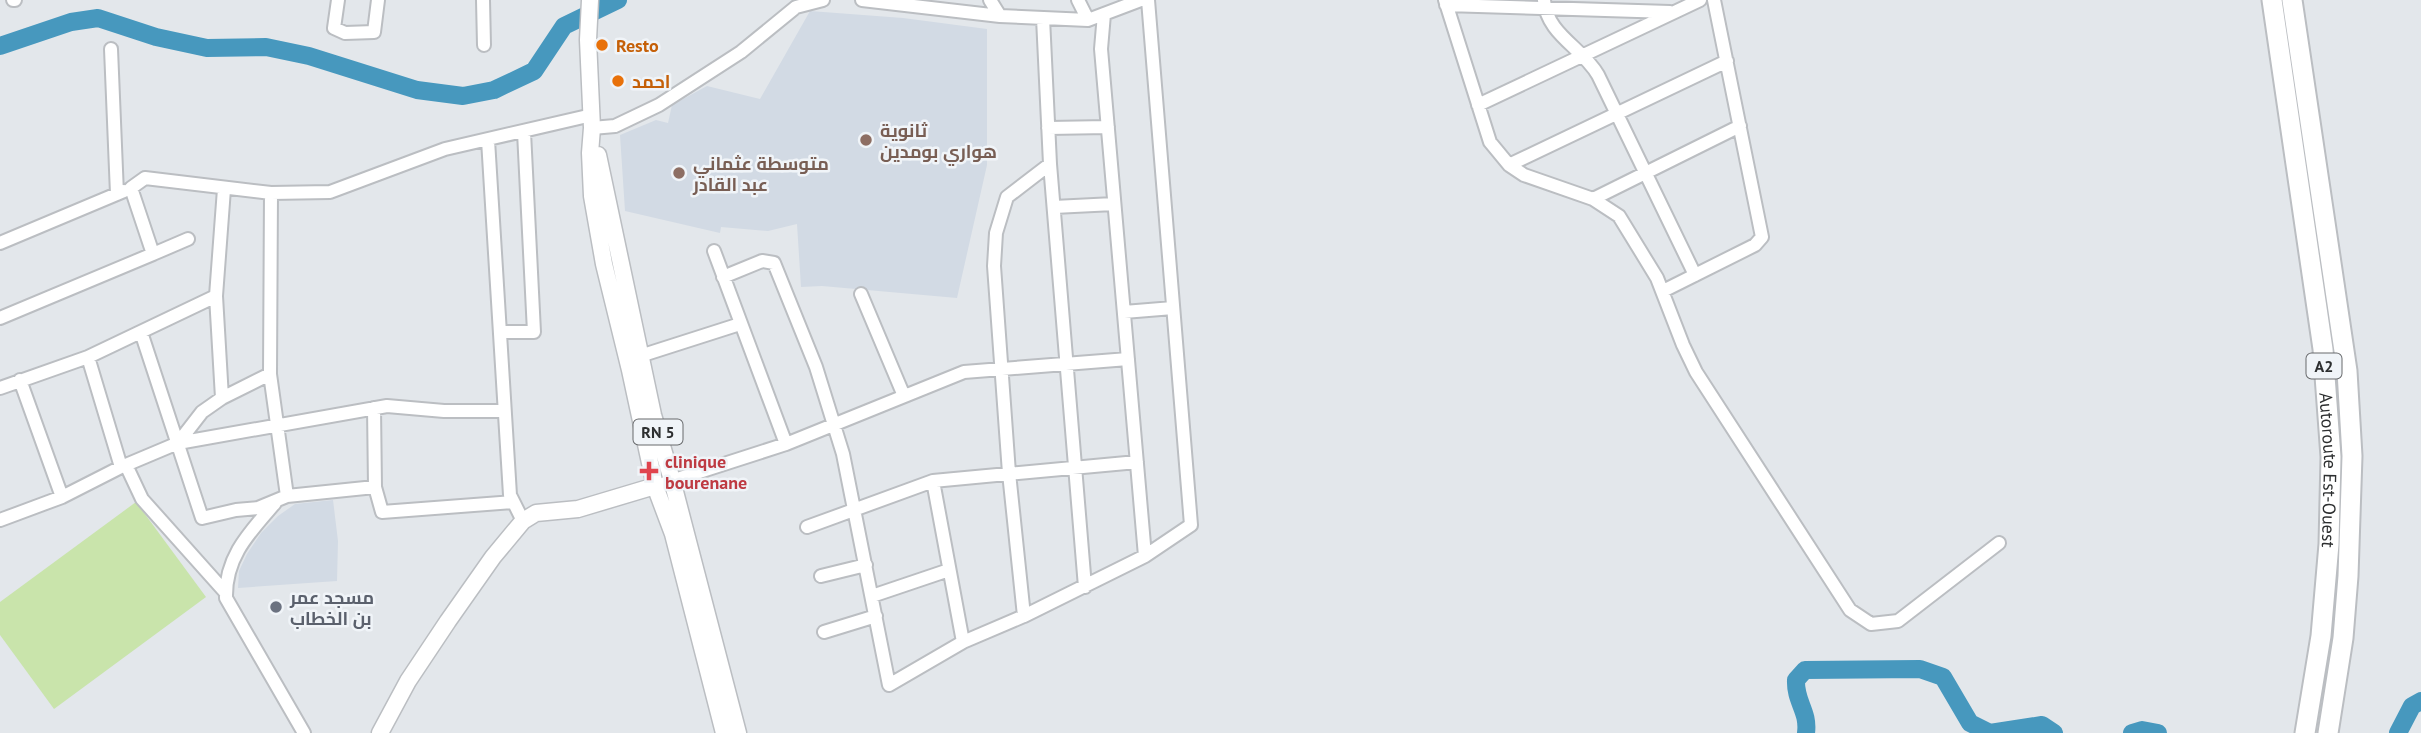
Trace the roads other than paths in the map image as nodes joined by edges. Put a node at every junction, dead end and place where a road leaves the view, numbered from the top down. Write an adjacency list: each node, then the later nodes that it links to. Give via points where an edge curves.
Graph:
1 (338, 0): 2 (street, via 334,28 345,33 374,32)
2 (378, 0)
3 (483, 0): 23 (street)
4 (590, 0): 29 (main road, RN 5)
5 (823, 0): 29 (street, via 796,7 741,52 659,105 614,126)
6 (862, 0): 16 (street)
7 (990, 0): 20 (street)
8 (1078, 0): 22 (street)
9 (1142, 0): 19 (street)
10 (1148, 0): 54 (street)
11 (1700, 0): 18 (street)
12 (1714, 0): 26 (street)
13 (2272, 0): 107 (highway, Autoroute Est-Ouest / A2, via 2323,349 2331,457 2321,636)
14 (2292, 0): 108 (highway, Autoroute Est-Ouest / A2, via 2347,371 2352,456 2343,638)
15 (1446, 2): 17 (street); 27 (street)
16 (918, 3): 20 (street)
17 (1544, 4): 18 (street); 25 (street, via 1555,29)
18 (1674, 12): 25 (street)
19 (1104, 13): 22 (street); 31 (street, via 1101,49)
20 (1000, 16): 21 (street)
21 (1043, 18): 22 (street); 32 (street)
22 (1088, 20)
23 (484, 46)
24 (111, 49): 41 (street)
25 (1583, 55): 27 (street); 28 (street)
26 (1727, 61): 28 (street); 30 (street)
27 (1478, 105): 36 (street, via 1490,142)
28 (1617, 114): 36 (street); 37 (street)
29 (592, 122): 33 (street); 61 (main road, RN 5); 82 (main road, RN 5, via 592,196)
30 (1740, 126): 37 (street); 49 (street, via 1762,237 1755,245)
31 (1108, 127): 32 (street); 43 (street)
32 (1048, 128): 35 (street)
33 (524, 132): 34 (street); 59 (street, via 534,332)
34 (488, 140): 40 (street, via 445,149 330,192); 59 (street)
35 (1050, 164): 44 (street); 64 (street, via 1007,197 996,233 993,266)
36 (1509, 165): 42 (street)
37 (1645, 173): 42 (street); 49 (street)
38 (131, 188): 39 (street, via 145,178); 41 (street); 48 (street)
39 (224, 189): 40 (street); 53 (street)
40 (271, 193): 65 (street)
41 (117, 194): 46 (street)
42 (1593, 199): 51 (street, via 1619,216)
43 (1114, 204): 44 (street); 55 (street)
44 (1054, 207): 63 (street)
45 (188, 239): 48 (street)
46 (0, 243)
47 (714, 251): 50 (street)
48 (153, 254): 56 (street)
49 (1695, 275): 51 (street)
50 (723, 277): 57 (street); 73 (street, via 762,261 774,263 816,367)
51 (1663, 291): 91 (street, via 1696,372 1850,610 1871,624 1898,621)
52 (861, 295): 68 (street)
53 (216, 296): 58 (street); 69 (street)
54 (1173, 308): 55 (street); 92 (street, via 1191,525)
55 (1124, 312): 62 (street)
56 (0, 318)
57 (740, 324): 61 (street); 75 (street)
58 (141, 332): 60 (street); 74 (street)
59 (500, 332): 71 (street)
60 (88, 356): 66 (street); 77 (street)
61 (639, 356): 80 (main road, RN 5)
62 (1128, 359): 63 (street); 76 (street)
63 (1067, 365): 64 (street); 78 (street)
64 (1001, 368): 68 (street, via 964,372); 79 (street)
65 (270, 374): 69 (street); 72 (street)
66 (20, 380): 67 (street); 84 (street)
67 (0, 388)
68 (904, 396): 73 (street)
69 (222, 398): 74 (street, via 202,412)
70 (374, 408): 71 (street); 72 (street); 83 (street)
71 (504, 411): 86 (street)
72 (277, 425): 74 (street); 85 (street)
73 (833, 425): 75 (street); 87 (street)
74 (178, 443): 77 (street); 85 (street, via 202,518 258,508)
75 (786, 444): 80 (street)
76 (1137, 462): 78 (street); 92 (street)
77 (123, 466): 84 (street); 97 (street, via 142,499)
78 (1075, 468): 79 (street); 96 (street)
79 (1009, 473): 81 (street); 100 (street)
80 (672, 480): 82 (street); 106 (main road, RN 5)
81 (933, 481): 87 (street); 94 (street)
82 (655, 486): 89 (main road, via 578,509 536,513); 105 (main road, RN 5, via 673,534)
83 (375, 487): 85 (street); 86 (street, via 382,512)
84 (62, 497): 88 (street)
85 (282, 498): 97 (street, via 248,533 234,556)
86 (513, 502): 89 (street)
87 (856, 510): 90 (street); 93 (street)
88 (0, 520)
89 (523, 521): 104 (main road, via 448,621)
90 (807, 527)
91 (1999, 543)
92 (1145, 556): 96 (street)
93 (866, 565): 95 (street); 98 (street)
94 (949, 570): 98 (street); 102 (street)
95 (821, 576)
96 (1085, 587): 100 (street)
97 (226, 593): 103 (street)
98 (872, 596): 99 (street)
99 (876, 616): 101 (street); 102 (street, via 889,685)
100 (1024, 616): 102 (street)
101 (824, 632)
102 (963, 642)
103 (304, 733)
104 (380, 733)
105 (724, 733)
106 (738, 733)
107 (2305, 733)
108 (2328, 733)

